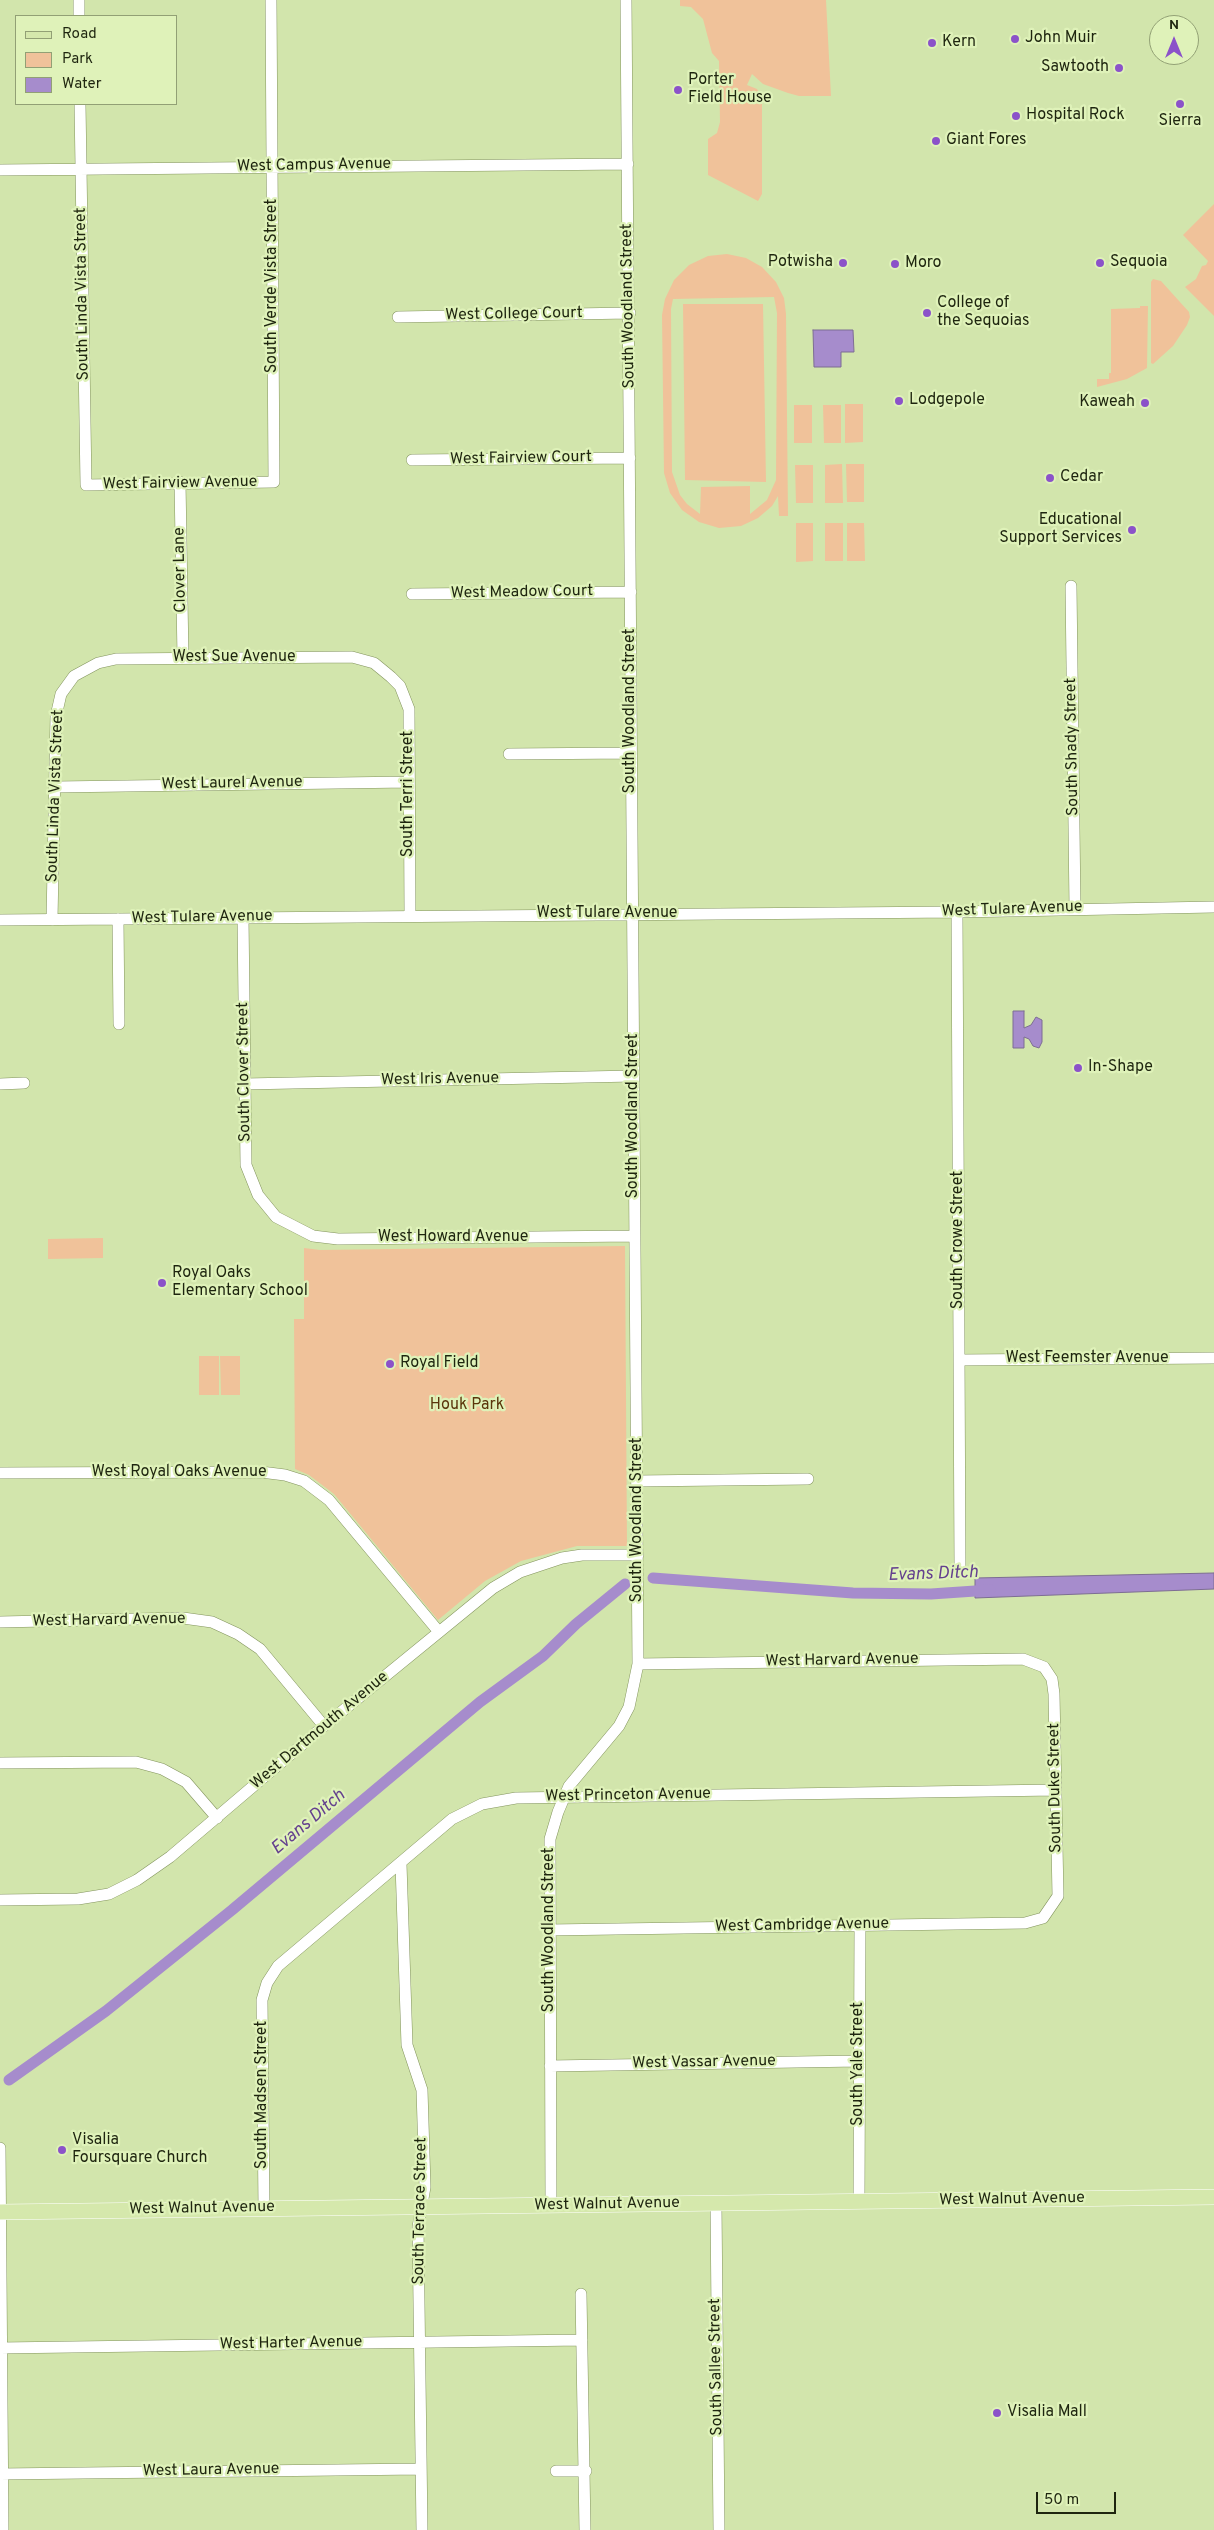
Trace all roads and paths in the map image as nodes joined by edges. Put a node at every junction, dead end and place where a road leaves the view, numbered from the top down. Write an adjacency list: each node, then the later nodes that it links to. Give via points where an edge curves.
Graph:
1 (79, 0): 4 (street)
2 (271, 0): 7 (street, South Verde Vista Street)
3 (626, 0): 6 (street, South Woodland Street)
4 (80, 15)
5 (80, 105): 9 (street, South Linda Vista Street)
6 (628, 164): 7 (street, West Campus Avenue); 10 (street, South Woodland Street)
7 (272, 166): 9 (street, West Campus Avenue); 15 (street, South Verde Vista Street)
8 (0, 170): 9 (street, West Campus Avenue)
9 (81, 170): 16 (street, South Linda Vista Street)
10 (630, 314): 11 (street, West College Court); 12 (street, South Woodland Street)
11 (398, 317)
12 (630, 458): 13 (street, West Fairview Court); 18 (street, South Woodland Street)
13 (412, 460)
14 (180, 482): 15 (street, West Fairview Avenue); 16 (street, West Fairview Avenue); 20 (street, Clover Lane)
15 (274, 482)
16 (86, 485)
17 (1071, 586): 28 (street, South Shady Street)
18 (631, 592): 19 (street, West Meadow Court); 23 (street, South Woodland Street)
19 (412, 594)
20 (183, 658): 21 (street, West Sue Avenue, via 116,659 98,663); 22 (street, West Sue Avenue, via 352,657 374,663)
21 (74, 676): 26 (street, South Linda Vista Street, via 61,694 56,716)
22 (391, 677): 25 (street, South Terri Street, via 400,686 409,709)
23 (631, 753): 24 (street); 30 (street, South Woodland Street)
24 (509, 754)
25 (409, 782): 26 (street, West Laurel Avenue); 31 (street, South Terri Street)
26 (56, 787): 35 (street, South Linda Vista Street)
27 (1214, 907): 28 (street, West Tulare Avenue)
28 (1076, 908): 29 (street, West Tulare Avenue)
29 (957, 912): 30 (street, West Tulare Avenue); 44 (street, South Crowe Street)
30 (633, 914): 31 (street, West Tulare Avenue); 37 (street, South Woodland Street)
31 (410, 916): 32 (street, West Tulare Avenue)
32 (243, 918): 33 (street, West Tulare Avenue); 40 (street, South Clover Street)
33 (118, 919): 35 (street, West Tulare Avenue); 36 (street)
34 (0, 920): 35 (street, West Tulare Avenue)
35 (52, 920)
36 (119, 1024)
37 (634, 1076): 40 (street, West Iris Avenue); 42 (street, South Woodland Street)
38 (24, 1083): 39 (street)
39 (0, 1084)
40 (245, 1084): 41 (street, South Clover Street, via 246,1164 258,1195)
41 (276, 1217): 42 (street, West Howard Avenue, via 313,1236 338,1239)
42 (635, 1236): 47 (street, South Woodland Street)
43 (1214, 1358): 44 (street, West Feemster Avenue)
44 (960, 1360): 49 (street, South Crowe Street)
45 (0, 1473): 51 (street, West Royal Oaks Avenue, via 261,1472 304,1481 329,1500)
46 (808, 1479): 47 (street)
47 (638, 1481): 48 (street, South Woodland Street)
48 (638, 1555): 51 (street, West Dartmouth Avenue, via 582,1555 542,1563 493,1588); 52 (street, South Woodland Street)
49 (960, 1568)
50 (0, 1622): 54 (street, West Harvard Avenue, via 183,1618 212,1622 260,1649)
51 (439, 1632): 54 (street, West Dartmouth Avenue)
52 (638, 1664): 53 (street, West Harvard Avenue, via 1023,1659); 57 (street, South Woodland Street, via 629,1707)
53 (1044, 1667): 56 (street, South Duke Street, via 1052,1679 1054,1694)
54 (324, 1726): 58 (street, West Dartmouth Avenue)
55 (0, 1764): 58 (street, via 136,1762 162,1769 186,1782)
56 (1056, 1790): 57 (street, West Princeton Avenue); 61 (street, South Duke Street, via 1058,1896)
57 (564, 1796): 59 (street, West Princeton Avenue, via 516,1798 482,1804 452,1819); 63 (street, South Woodland Street, via 550,1839)
58 (217, 1818): 60 (street, West Dartmouth Avenue, via 170,1857 137,1880 108,1894 78,1899)
59 (401, 1864): 64 (street, West Princeton Avenue, via 278,1966); 72 (street, South Terrace Street, via 407,2045 422,2090)
60 (0, 1900)
61 (1050, 1910): 62 (street, West Cambridge Avenue, via 1043,1918 1025,1923)
62 (860, 1925): 63 (street, West Cambridge Avenue); 65 (street, South Yale Street)
63 (549, 1930): 66 (street, South Woodland Street)
64 (267, 1983): 73 (street, South Madsen Street, via 262,2000)
65 (859, 2061): 66 (street, West Vassar Avenue); 69 (street, South Yale Street)
66 (550, 2066): 71 (street, South Woodland Street)
67 (0, 2148): 74 (street)
68 (1214, 2197): 69 (main road, West Walnut Avenue)
69 (859, 2202): 70 (main road, West Walnut Avenue)
70 (716, 2204): 71 (main road, West Walnut Avenue); 86 (street, South Sallee Street)
71 (551, 2206): 72 (main road, West Walnut Avenue)
72 (422, 2207): 73 (main road, West Walnut Avenue); 77 (street, South Terrace Street, via 418,2227)
73 (264, 2209): 74 (main road, West Walnut Avenue)
74 (1, 2212): 78 (street)
75 (581, 2294): 76 (street)
76 (582, 2340): 77 (street, West Harter Avenue); 81 (street)
77 (419, 2342): 78 (street, West Harter Avenue); 79 (street, South Terrace Street)
78 (1, 2348): 82 (street)
79 (421, 2469): 82 (street, West Laura Avenue); 84 (street, South Terrace Street)
80 (556, 2471): 81 (street)
81 (586, 2471): 85 (street)
82 (1, 2474): 83 (street)
83 (3, 2530)
84 (422, 2530)
85 (585, 2530)
86 (719, 2530)

